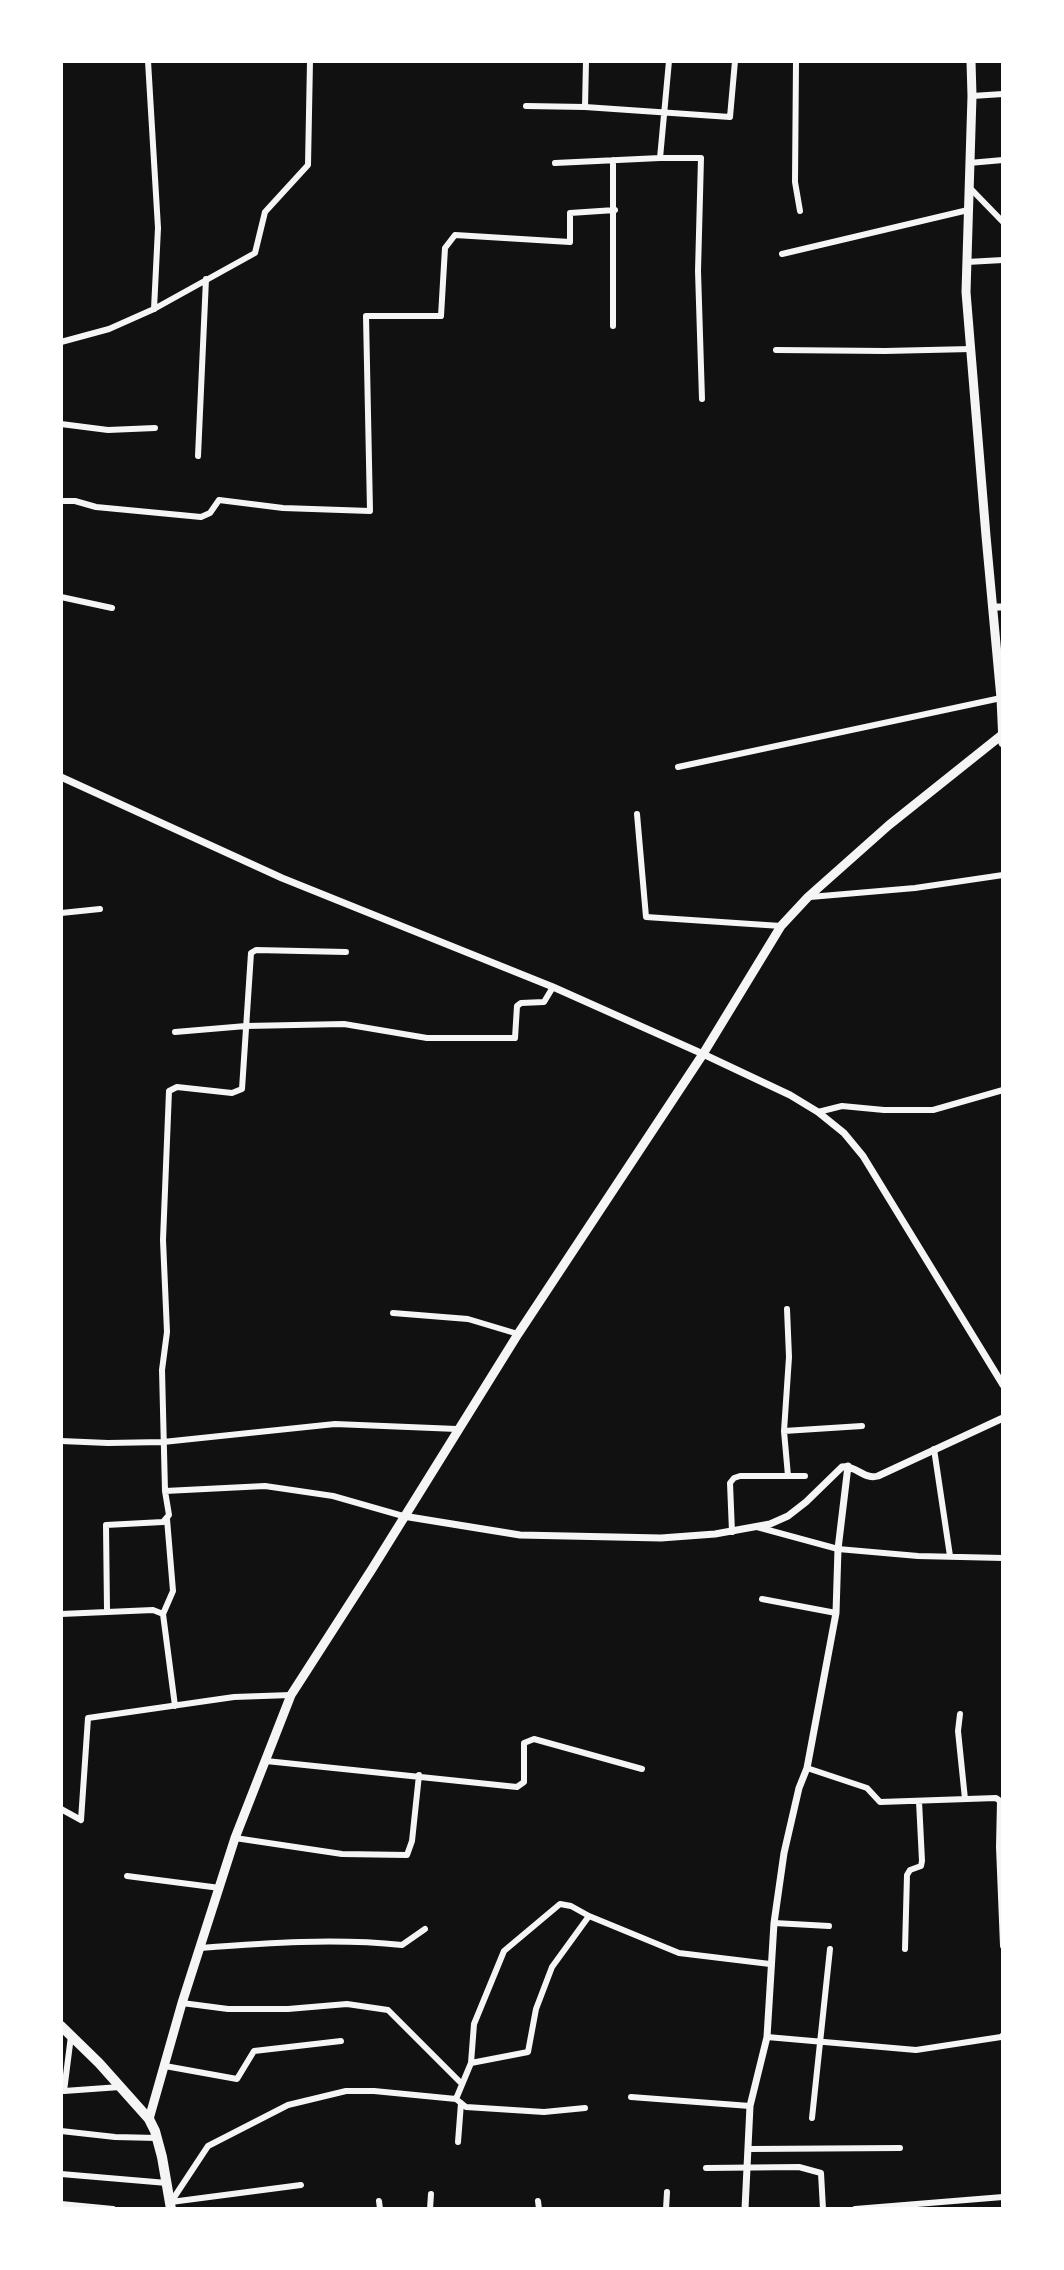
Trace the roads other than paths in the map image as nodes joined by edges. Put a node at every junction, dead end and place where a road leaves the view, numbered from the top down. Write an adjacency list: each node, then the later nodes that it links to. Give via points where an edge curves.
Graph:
1 (148, 61): 27 (street, via 158,228)
2 (310, 61): 26 (street, via 308,165 265,212 255,253)
3 (586, 61): 11 (street)
4 (668, 61): 12 (street)
5 (735, 61): 12 (street, via 730,117)
6 (796, 61): 21 (street, via 795,182)
7 (971, 61): 9 (main road)
8 (1003, 94): 9 (street)
9 (972, 96): 17 (main road)
10 (526, 106): 11 (street)
11 (585, 107): 12 (street)
12 (663, 113): 13 (street)
13 (660, 158): 14 (street); 32 (street, via 701,158)
14 (613, 160): 16 (street); 19 (street)
15 (1003, 160): 17 (street)
16 (555, 163)
17 (969, 163): 18 (main road)
18 (968, 187): 20 (main road); 22 (street)
19 (615, 210): 28 (street); 36 (street, via 570,213 570,242 455,235 445,248 441,316 366,316 370,512 219,500 201,517)
20 (968, 210): 23 (street); 25 (main road)
21 (800, 211)
22 (1003, 222)
23 (782, 254)
24 (1003, 260): 25 (street)
25 (967, 262): 30 (main road)
26 (206, 279): 27 (street); 35 (street)
27 (154, 309): 29 (street, via 109,329)
28 (613, 326)
29 (61, 342)
30 (971, 349): 31 (street); 38 (main road)
31 (776, 350)
32 (702, 400)
33 (61, 424): 34 (street, via 108,430)
34 (155, 428)
35 (198, 456)
36 (61, 501)
37 (61, 597): 40 (street)
38 (992, 607): 39 (street); 41 (main road)
39 (1003, 607)
40 (113, 608)
41 (1001, 698): 42 (main road); 43 (street)
42 (1002, 737): 47 (main road, via 889,824)
43 (678, 767)
44 (61, 777): 52 (street, via 282,878)
45 (637, 814): 50 (street, via 646,917)
46 (1003, 875): 47 (street)
47 (808, 897): 50 (main road)
48 (100, 909): 49 (street)
49 (61, 913)
50 (781, 926): 55 (main road)
51 (346, 952): 53 (street, via 251,953)
52 (553, 987): 53 (street, via 544,1002 517,1006 514,1038 426,1038 344,1024); 55 (street)
53 (246, 1026): 54 (street); 67 (street, via 240,1090 177,1087 169,1091)
54 (175, 1032)
55 (703, 1054): 57 (street); 60 (main road)
56 (1003, 1090): 57 (street, via 933,1110 842,1106)
57 (818, 1112): 61 (street, via 863,1156)
58 (787, 1309): 65 (street)
59 (393, 1312): 60 (street, via 468,1319)
60 (518, 1334): 64 (main road)
61 (1003, 1385)
62 (1003, 1418): 68 (street)
63 (862, 1426): 65 (street)
64 (457, 1429): 67 (street, via 335,1424); 73 (main road)
65 (784, 1431): 70 (street)
66 (61, 1441): 67 (street)
67 (163, 1442): 72 (street)
68 (934, 1450): 69 (street, via 872,1478); 78 (street)
69 (848, 1466): 75 (street, via 788,1516); 77 (street)
70 (788, 1476): 71 (street); 76 (street, via 740,1476 730,1481)
71 (805, 1476)
72 (165, 1491): 73 (street, via 265,1486 333,1496); 74 (street)
73 (403, 1516): 76 (street, via 520,1535 661,1538); 85 (main road)
74 (167, 1519): 81 (street, via 106,1525); 84 (street, via 173,1591)
75 (755, 1527): 76 (street); 77 (street)
76 (732, 1532)
77 (838, 1549): 78 (street); 82 (street)
78 (950, 1556): 79 (street)
79 (1003, 1558)
80 (762, 1599): 82 (street)
81 (107, 1610): 83 (street); 84 (street)
82 (836, 1613): 89 (street)
83 (61, 1614)
84 (163, 1614): 86 (street)
85 (291, 1695): 86 (street); 88 (main road)
86 (175, 1706): 94 (street, via 88,1718 81,1820)
87 (960, 1714): 92 (street)
88 (266, 1761): 91 (street); 95 (main road)
89 (807, 1768): 93 (street, via 867,1788 880,1801); 99 (street, via 785,1853)
90 (642, 1769): 91 (street, via 530,1739 524,1745 524,1782 520,1787)
91 (419, 1775): 95 (street, via 407,1855 342,1854)
92 (965, 1799): 93 (street); 102 (street, via 1000,1801)
93 (919, 1801): 104 (street, via 922,1861 907,1875)
94 (61, 1810)
95 (234, 1838): 97 (main road)
96 (127, 1876): 97 (street)
97 (220, 1888): 103 (main road)
98 (589, 1916): 106 (street, via 679,1953); 114 (street, via 552,1967 536,2009 528,2052); 114 (street, via 560,1904 504,1951 474,2024)
99 (774, 1923): 100 (street); 106 (street)
100 (829, 1926)
101 (425, 1929): 103 (street, via 402,1945 357,1940)
102 (1003, 1946)
103 (200, 1948): 107 (main road)
104 (905, 1949)
105 (830, 1950): 113 (street)
106 (770, 1964): 111 (street)
107 (182, 2003): 115 (main road); 116 (street, via 228,2009 347,2004 388,2010)
108 (61, 2026): 110 (highway)
109 (1003, 2035): 113 (street, via 916,2050)
110 (71, 2036): 117 (highway); 118 (street)
111 (767, 2037): 113 (street); 121 (street)
112 (341, 2041): 115 (street, via 254,2051 236,2079)
113 (821, 2041): 123 (street)
114 (471, 2063): 116 (street)
115 (165, 2066): 124 (main road)
116 (461, 2083): 120 (street)
117 (120, 2087): 118 (street); 124 (highway)
118 (62, 2091)
119 (631, 2097): 121 (street)
120 (459, 2101): 122 (street, via 466,2107 544,2112); 127 (street); 139 (street, via 346,2091 288,2105 208,2146)
121 (750, 2106): 129 (street)
122 (585, 2108)
123 (812, 2118)
124 (149, 2119): 126 (highway)
125 (61, 2131): 126 (street)
126 (157, 2138): 133 (highway)
127 (458, 2142)
128 (900, 2148): 129 (street)
129 (749, 2149): 131 (street)
130 (706, 2168): 131 (street)
131 (748, 2169): 143 (street); 144 (street, via 799,2166 821,2173)
132 (61, 2174): 133 (street)
133 (166, 2183): 139 (highway)
134 (301, 2185): 139 (street)
135 (667, 2192): 142 (street)
136 (431, 2194): 141 (street)
137 (1003, 2197): 145 (street)
138 (61, 2204): 140 (street)
139 (171, 2206)
140 (113, 2209)
141 (430, 2209)
142 (666, 2209)
143 (745, 2209)
144 (823, 2209)
145 (855, 2209)

